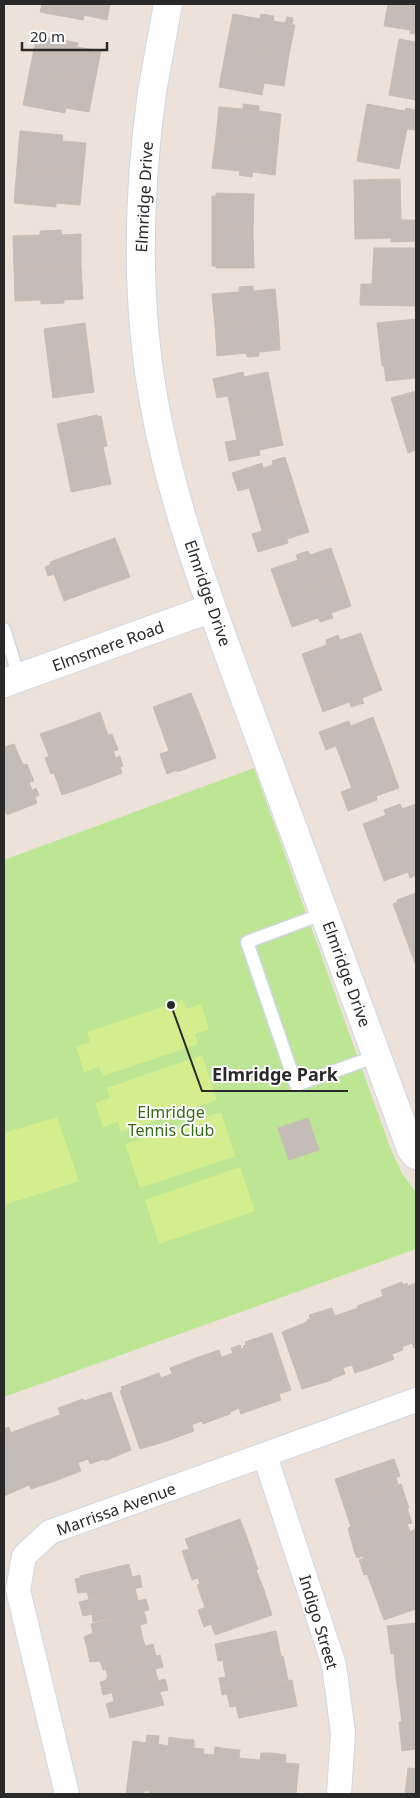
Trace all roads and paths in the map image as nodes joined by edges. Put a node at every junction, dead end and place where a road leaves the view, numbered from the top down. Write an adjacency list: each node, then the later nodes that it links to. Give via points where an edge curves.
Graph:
1 (168, 4): 2 (street, Elmridge Drive, via 152,93 143,182 141,264 144,338 157,417 175,494)
2 (212, 608): 4 (street, Elmsmere Road); 5 (street, Elmridge Drive)
3 (4, 629): 4 (lane)
4 (12, 680)
5 (325, 913): 6 (street, Elmridge Drive); 6 (lane, via 247,942 296,1085)
6 (377, 1056): 7 (street, Elmridge Drive)
7 (416, 1155)
8 (416, 1400): 9 (street, Marrissa Avenue)
9 (265, 1456): 10 (street, Marrissa Avenue, via 50,1532 24,1556 18,1590); 11 (street, Indigo Street, via 334,1665 343,1734)
10 (67, 1794)
11 (339, 1794)

